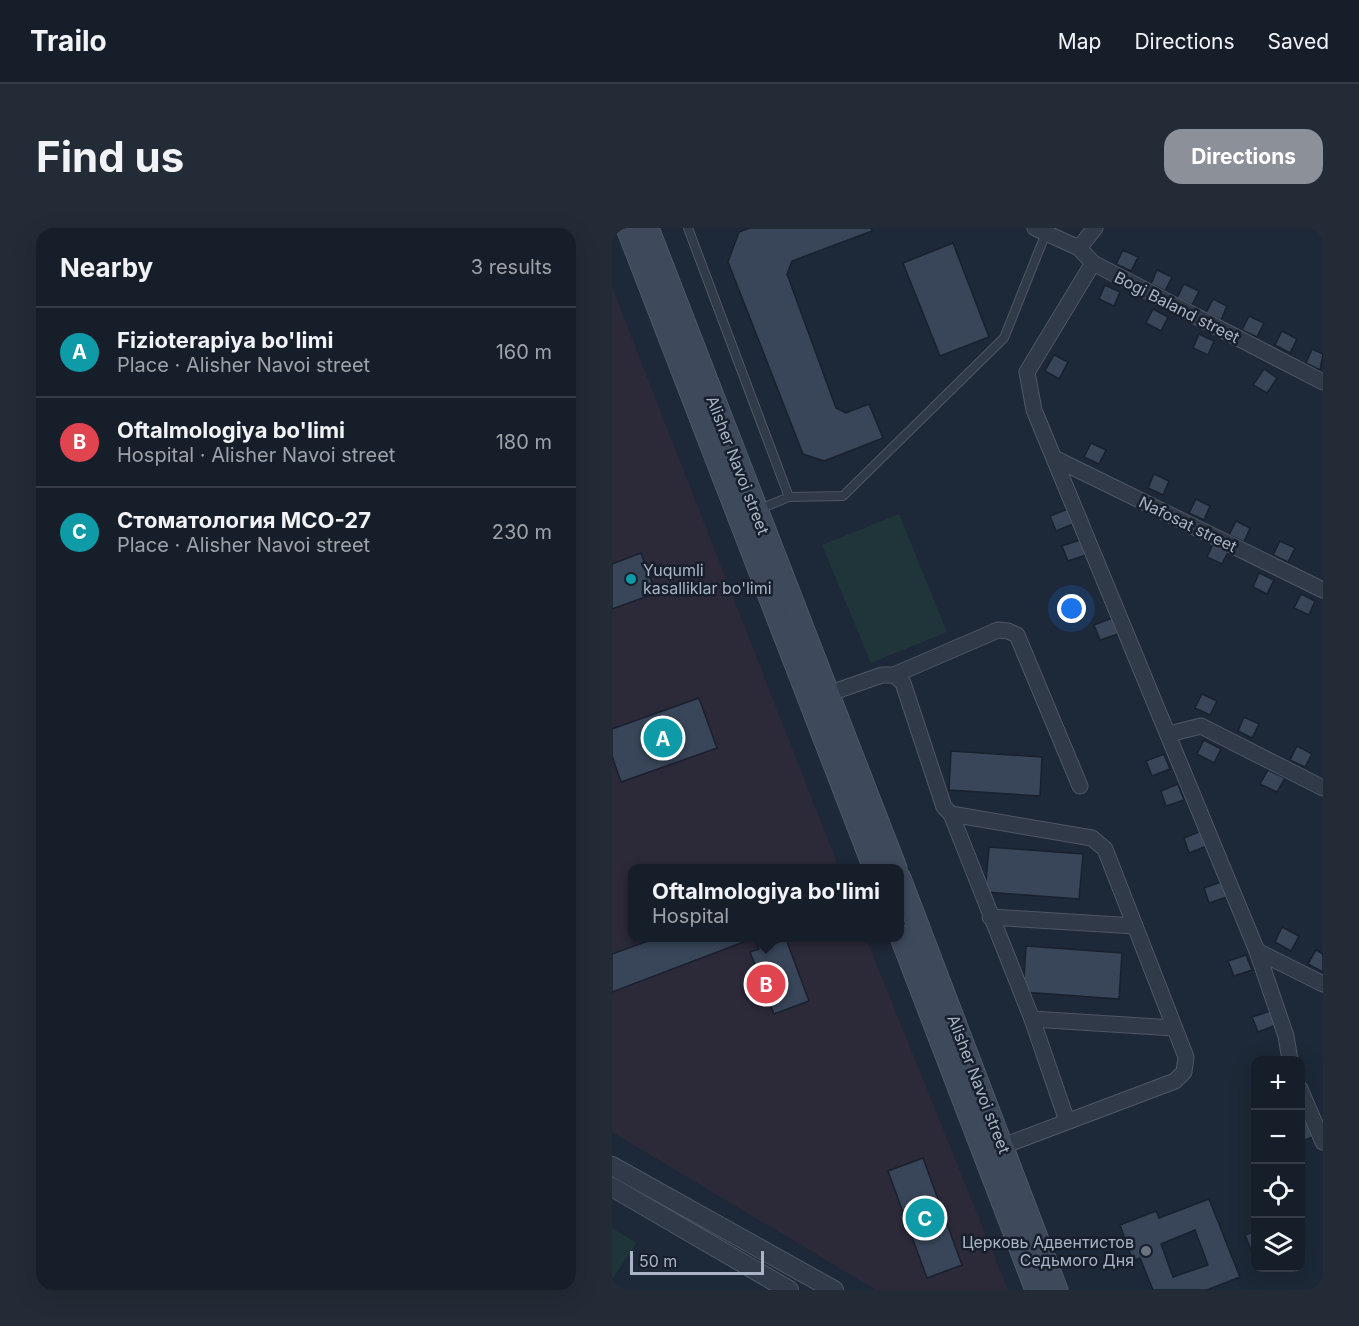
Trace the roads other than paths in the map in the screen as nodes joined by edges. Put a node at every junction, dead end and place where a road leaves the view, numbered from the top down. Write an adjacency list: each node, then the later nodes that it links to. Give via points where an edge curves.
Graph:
1 (627, 228): 14 (main road, Alisher Navoi street)
2 (648, 228): 11 (main road, Alisher Navoi street)
3 (688, 228): 10 (lane)
4 (1095, 228): 6 (street)
5 (1041, 230): 6 (street, Bogi Baland street); 10 (lane, via 1004,338 843,496)
6 (1079, 248): 7 (street, Bogi Baland street)
7 (1093, 263): 8 (street, Bogi Baland street); 9 (street, via 1027,372 1034,410)
8 (1323, 382)
9 (1054, 458): 12 (street, Nafosat street); 15 (street)
10 (789, 497): 11 (lane)
11 (756, 511): 14 (main road, Alisher Navoi street)
12 (1323, 590)
13 (894, 675): 14 (street, via 882,675); 16 (street, via 998,630 1017,635); 18 (street, via 903,683 944,807)
14 (818, 697): 19 (main road, Alisher Navoi street); 20 (main road, Alisher Navoi street)
15 (1169, 734): 17 (street, via 1201,726); 25 (street)
16 (1080, 786)
17 (1323, 788)
18 (951, 814): 22 (street); 23 (street, via 1092,838 1105,849)
19 (873, 864)
20 (894, 864)
21 (904, 890): 33 (main road, Alisher Navoi street)
22 (990, 917): 23 (street); 27 (street)
23 (1135, 926): 28 (street)
24 (903, 942): 33 (main road, Alisher Navoi street)
25 (1257, 951): 26 (street); 29 (street)
26 (1323, 984)
27 (1032, 1019): 28 (street); 31 (street)
28 (1174, 1028): 31 (street, via 1186,1058 1184,1072 1175,1081)
29 (1289, 1056)
30 (1305, 1101): 32 (street)
31 (1067, 1121): 33 (street)
32 (1323, 1142)
33 (994, 1150): 38 (main road, Alisher Navoi street); 39 (main road, Alisher Navoi street)
34 (612, 1166): 37 (street)
35 (612, 1187): 36 (street)
36 (789, 1290)
37 (834, 1290)
38 (1036, 1290)
39 (1057, 1290)

